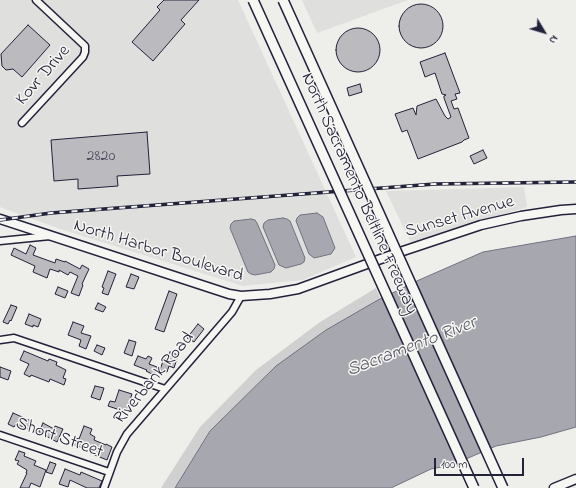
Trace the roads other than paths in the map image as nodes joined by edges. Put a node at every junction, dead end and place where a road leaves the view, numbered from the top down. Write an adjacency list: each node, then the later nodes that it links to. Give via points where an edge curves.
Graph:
1 (36, 0): 4 (street, Kovr Drive, via 85,46 85,52)
2 (253, 0): 17 (highway, North Sacramento Beltline Freeway, bridge)
3 (283, 0): 18 (highway, North Sacramento Beltline Freeway, bridge)
4 (22, 123)
5 (576, 209): 9 (main road, Sunset Avenue, via 521,216 481,225)
6 (0, 219): 7 (main road, North Harbor Boulevard)
7 (50, 236): 8 (street); 10 (main road, North Harbor Boulevard)
8 (0, 241)
9 (400, 252): 10 (main road, North Harbor Boulevard, via 298,289)
10 (241, 296): 12 (street, Riverbank Road, via 232,312)
11 (0, 340): 12 (street, via 14,338)
12 (165, 389): 14 (street, Riverbank Road, via 127,434)
13 (0, 435): 14 (street, Short Street)
14 (109, 472): 16 (street, Riverbank Road)
15 (576, 479): 19 (main road)
16 (104, 488)
17 (474, 488)
18 (503, 488)
19 (554, 488)

